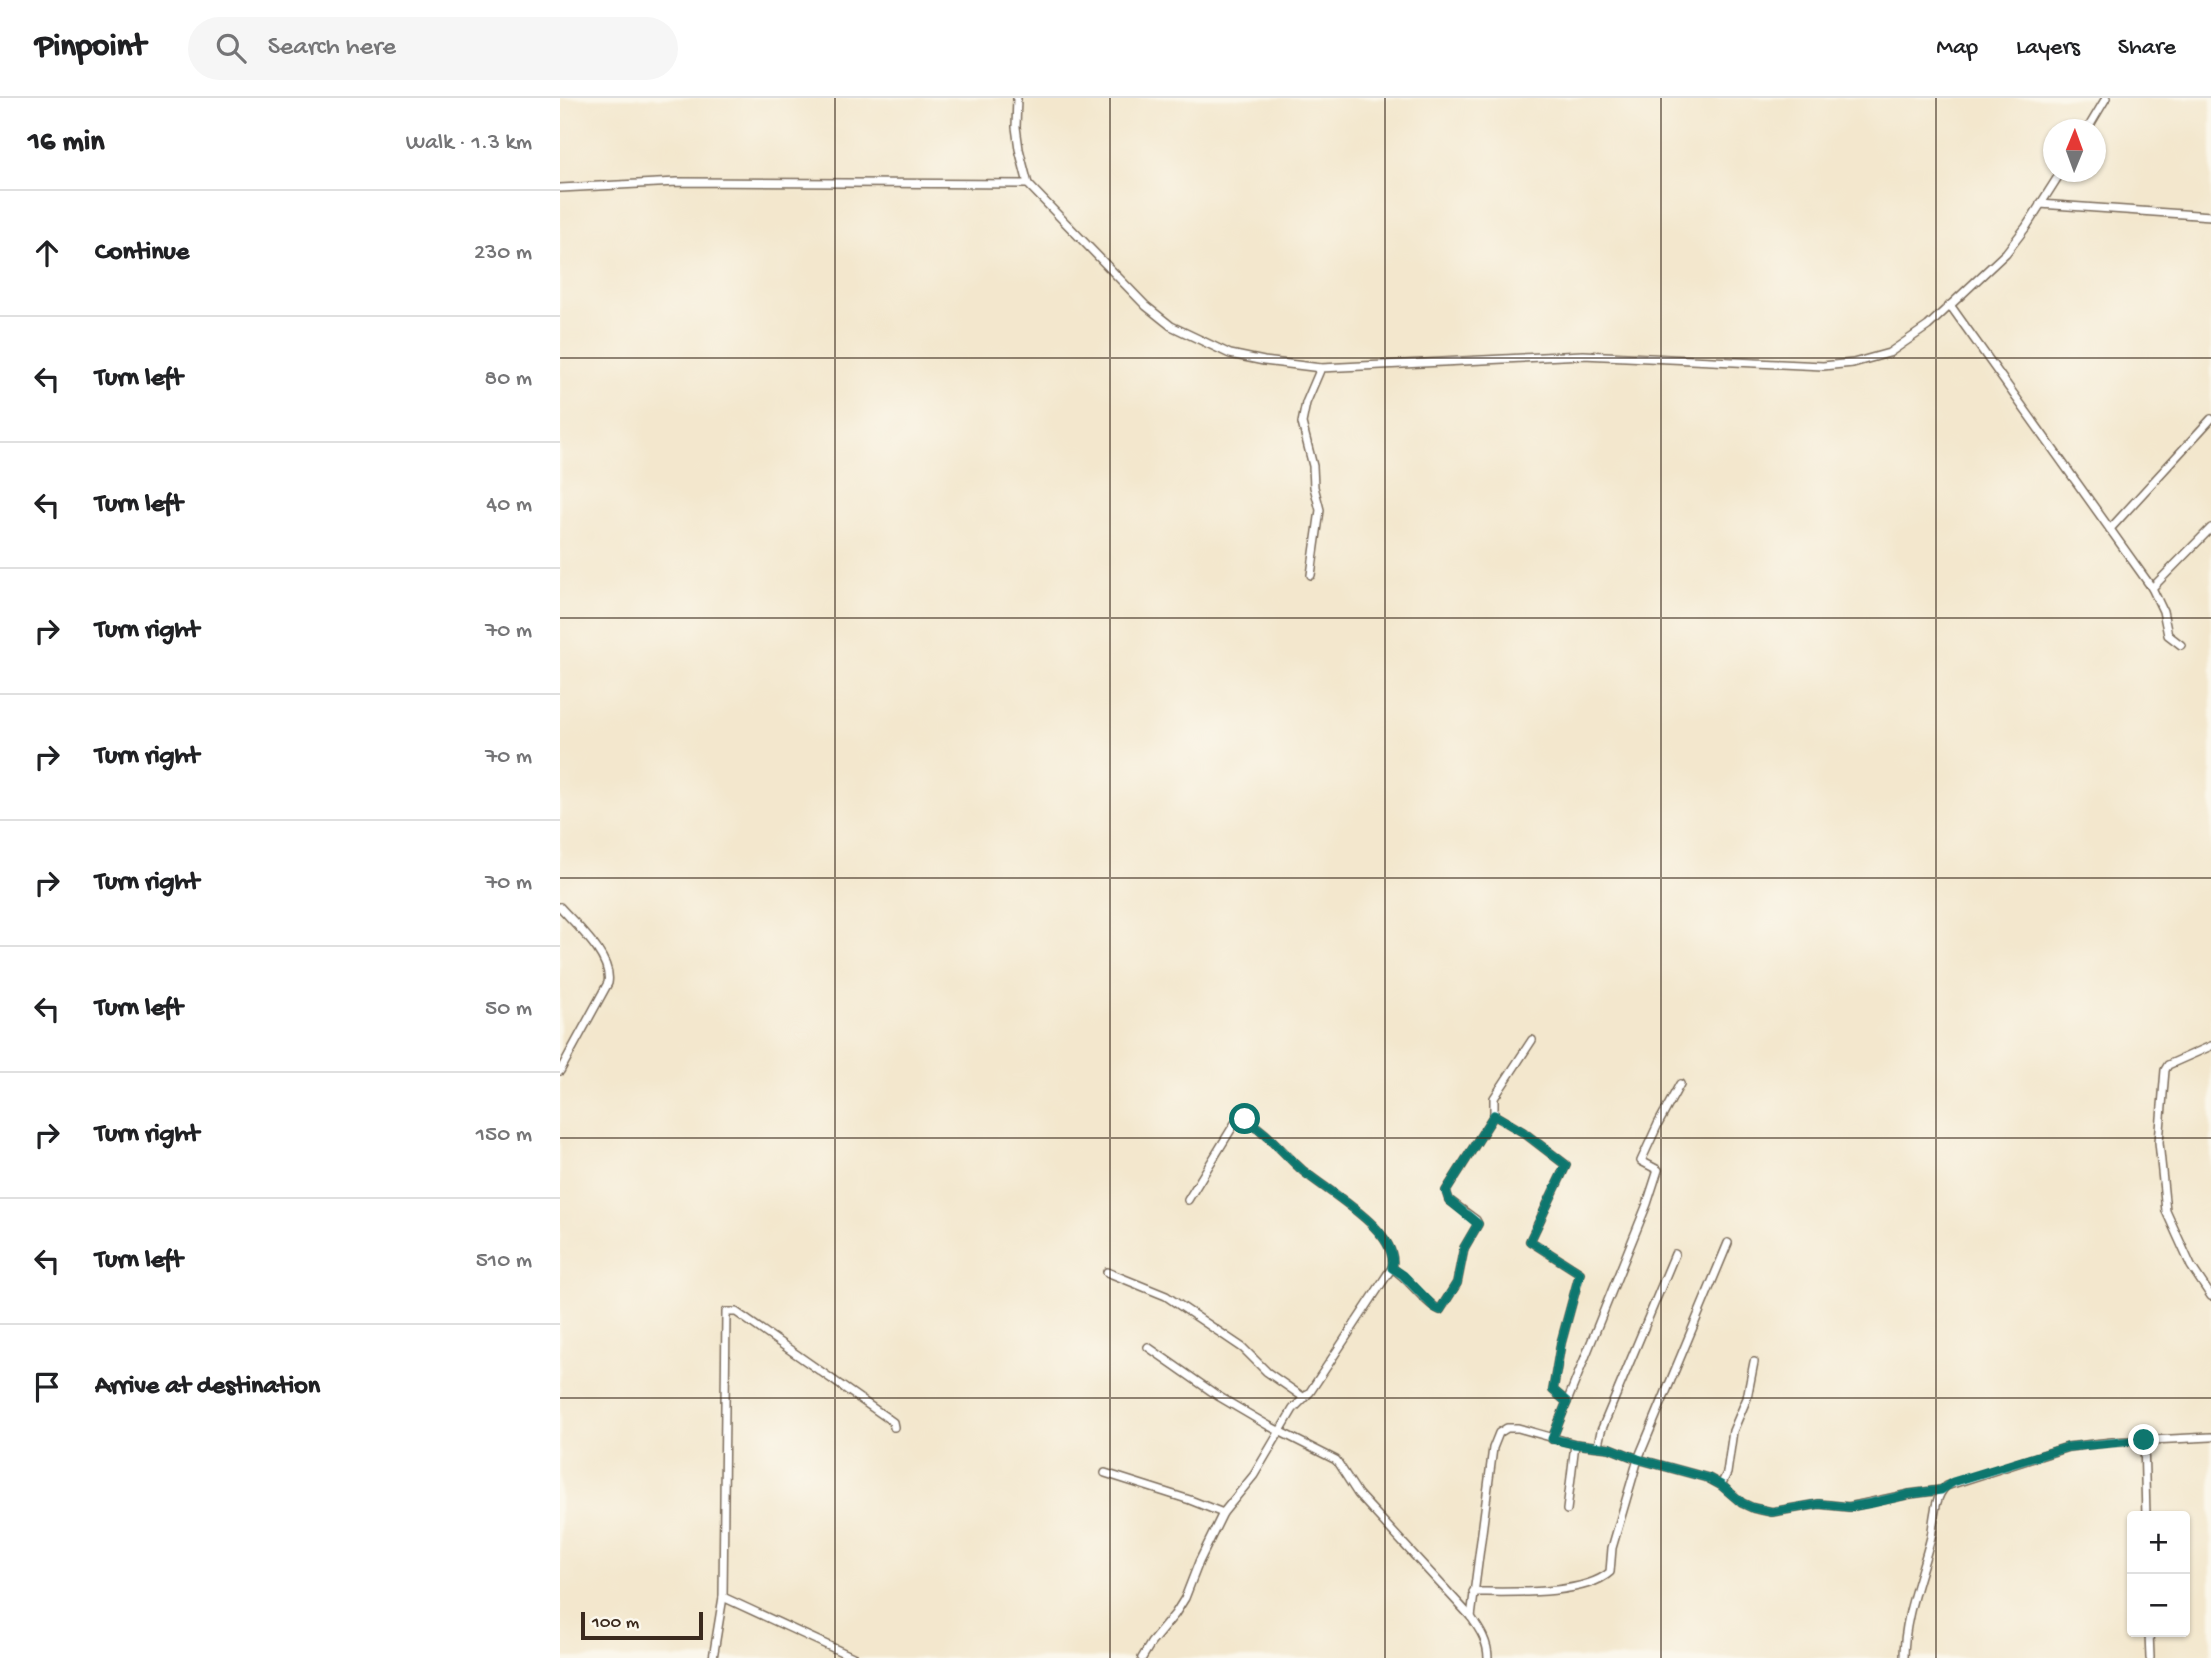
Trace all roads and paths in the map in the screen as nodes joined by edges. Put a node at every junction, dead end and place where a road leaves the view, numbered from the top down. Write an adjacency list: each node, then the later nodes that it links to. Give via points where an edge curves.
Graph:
1 (1017, 98): 5 (street, via 1016,127)
2 (2106, 98): 3 (street)
3 (2094, 119)
4 (2054, 182): 7 (street)
5 (1028, 184): 6 (street, via 677,182); 10 (street, via 1171,326 1230,354)
6 (560, 188)
7 (2040, 204): 8 (street); 9 (street, via 2006,253)
8 (2211, 216)
9 (1950, 305): 10 (street, via 1889,353 1853,363 1823,366 1583,355); 13 (street)
10 (1321, 368): 14 (street, via 1302,423 1320,510)
11 (2211, 419): 13 (street)
12 (2211, 528): 15 (street)
13 (2110, 529): 15 (street)
14 (1311, 575)
15 (2152, 588): 16 (street, via 2168,635)
16 (2181, 645)
17 (560, 907): 20 (street, via 597,949 609,975)
18 (1532, 1040): 22 (street, via 1494,1098)
19 (2211, 1046): 28 (street, via 2165,1070 2159,1142 2165,1211)
20 (560, 1071)
21 (1680, 1084): 32 (street, via 1641,1161 1658,1170)
22 (1494, 1115): 26 (street, via 1446,1191 1449,1200 1478,1224 1464,1248 1457,1283 1440,1310); 32 (street, via 1566,1165 1530,1241 1580,1273 1553,1390)
23 (1188, 1200): 26 (street, via 1236,1123 1245,1119 1382,1236 1394,1260)
24 (1728, 1243): 40 (street)
25 (1675, 1254): 39 (street)
26 (1392, 1268): 31 (street)
27 (1107, 1272): 31 (street, via 1166,1296 1243,1348)
28 (2211, 1296)
29 (1148, 1347): 34 (street, via 1218,1396)
30 (1754, 1362): 42 (street)
31 (1303, 1397): 34 (street)
32 (1567, 1402): 36 (street)
33 (894, 1427): 48 (street, via 736,1312 726,1312)
34 (1282, 1431): 46 (street); 49 (street, via 1336,1460 1358,1494)
35 (2211, 1437): 37 (street)
36 (1552, 1439): 38 (street); 47 (street, via 1518,1428 1499,1433 1493,1448)
37 (2144, 1440): 43 (street, via 2068,1447 1953,1482); 45 (street)
38 (1575, 1444): 39 (street); 44 (street)
39 (1598, 1445): 40 (street)
40 (1638, 1459): 42 (street); 47 (street, via 1612,1548 1610,1572 1603,1579 1583,1587)
41 (1105, 1473): 46 (street)
42 (1721, 1485): 43 (street, via 1742,1503 1772,1512 1819,1504 1849,1507)
43 (1941, 1490): 55 (street, via 1910,1611)
44 (1567, 1510)
45 (2146, 1511)
46 (1223, 1513): 53 (street, via 1185,1598)
47 (1473, 1592): 49 (street)
48 (723, 1597): 51 (street); 52 (street)
49 (1471, 1617): 54 (street, via 1484,1637)
50 (2149, 1637): 56 (street)
51 (713, 1658)
52 (855, 1658)
53 (1142, 1658)
54 (1488, 1658)
55 (1905, 1658)
56 (2150, 1658)

